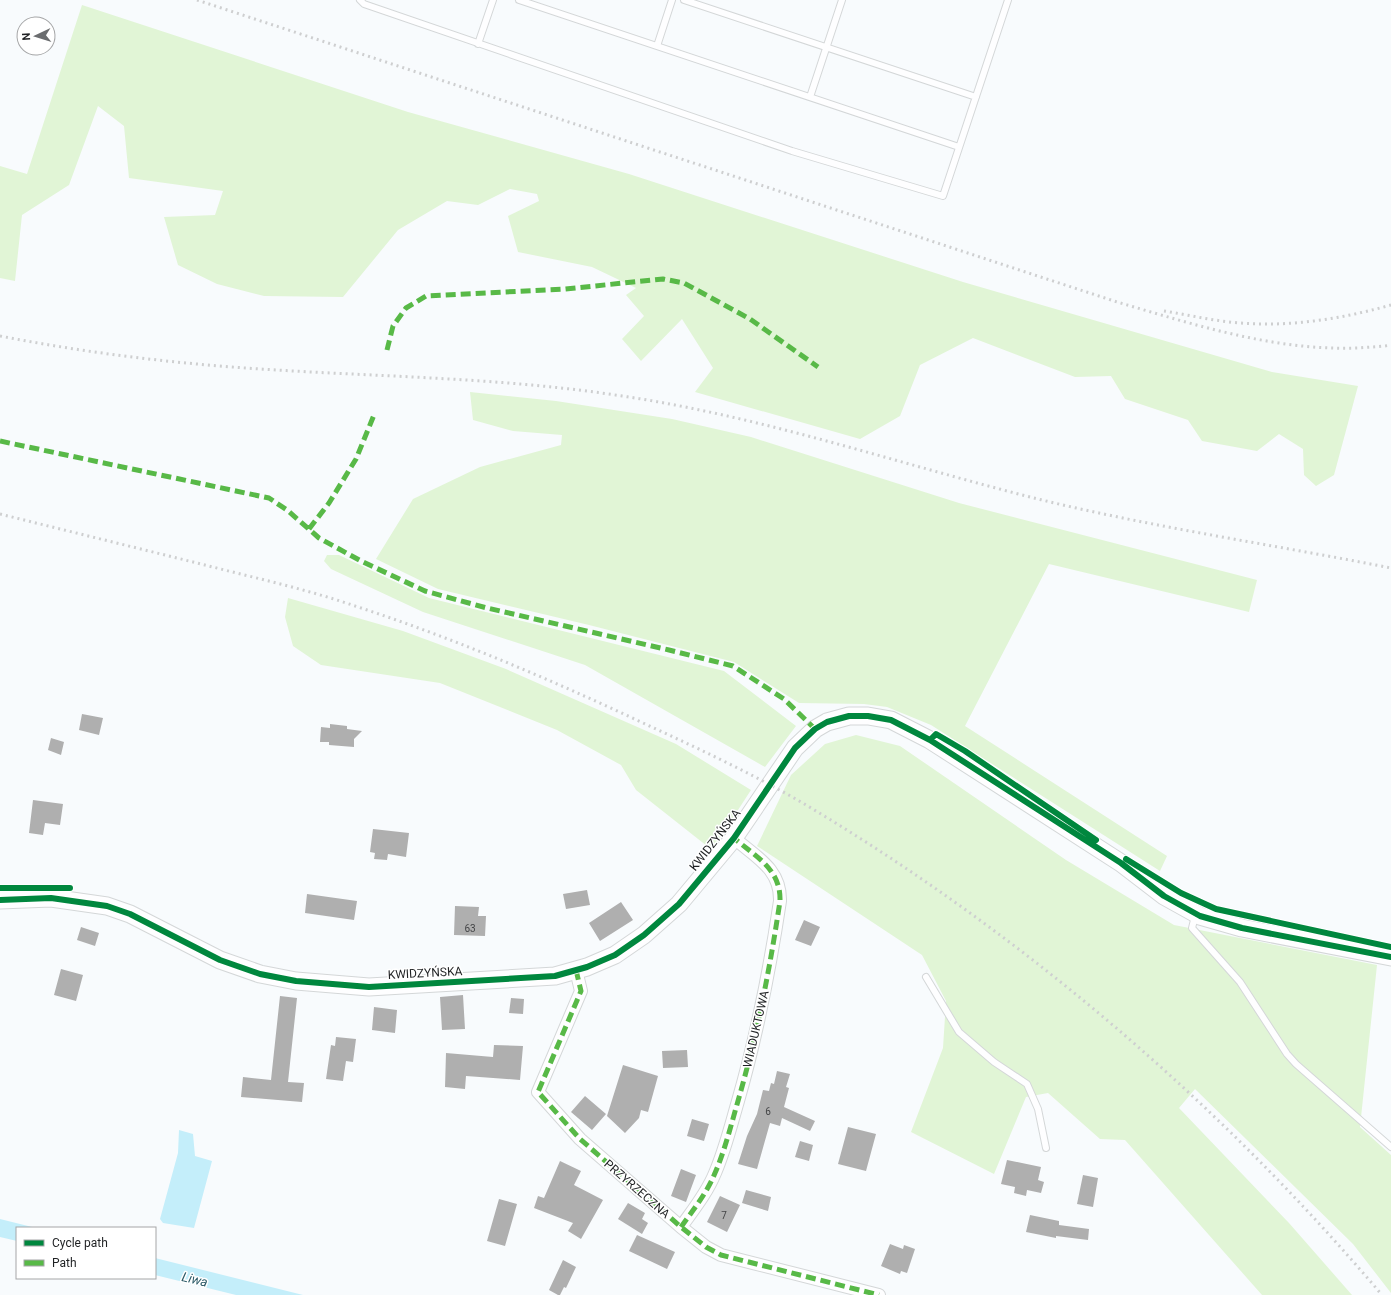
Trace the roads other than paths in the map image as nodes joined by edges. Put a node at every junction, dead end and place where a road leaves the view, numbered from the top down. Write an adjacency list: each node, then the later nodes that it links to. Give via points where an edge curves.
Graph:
1 (360, 0): 8 (lane, via 364,4)
2 (493, 0): 8 (lane)
3 (519, 0): 9 (lane)
4 (672, 0): 9 (lane)
5 (684, 0): 10 (lane)
6 (842, 0): 10 (lane)
7 (1008, 0): 12 (lane)
8 (478, 44): 13 (lane, via 792,152 943,196)
9 (657, 46): 11 (lane)
10 (826, 47): 11 (lane); 12 (lane)
11 (810, 97): 13 (lane)
12 (976, 97): 13 (lane)
13 (959, 147)
14 (734, 838): 16 (street, KWIDZYŃSKA, via 795,748 814,729 827,722 850,716 868,716 891,720 930,740 1121,863 1164,896); 18 (street, KWIDZYŃSKA, via 679,904 644,935 615,955); 22 (street, WIADUKTOWA, via 769,868 778,881 780,891 777,924 749,1061 725,1147 703,1196)
15 (0, 900): 18 (street, KWIDZYŃSKA, via 51,898 107,906 130,914 220,960 260,974 326,984 368,987 495,980 555,976)
16 (1195, 914): 17 (street, KWIDZYŃSKA, via 1242,928); 20 (lane, via 1192,928 1240,982 1287,1054 1307,1075)
17 (1391, 956)
18 (576, 970): 22 (street, PRZYRZECZNA, via 581,991 538,1092 580,1139)
19 (926, 977): 21 (lane, via 959,1032 994,1062 1027,1084 1038,1108)
20 (1391, 1147)
21 (1046, 1148)
22 (680, 1227): 23 (street, PRZYRZECZNA, via 721,1255)
23 (879, 1295)

